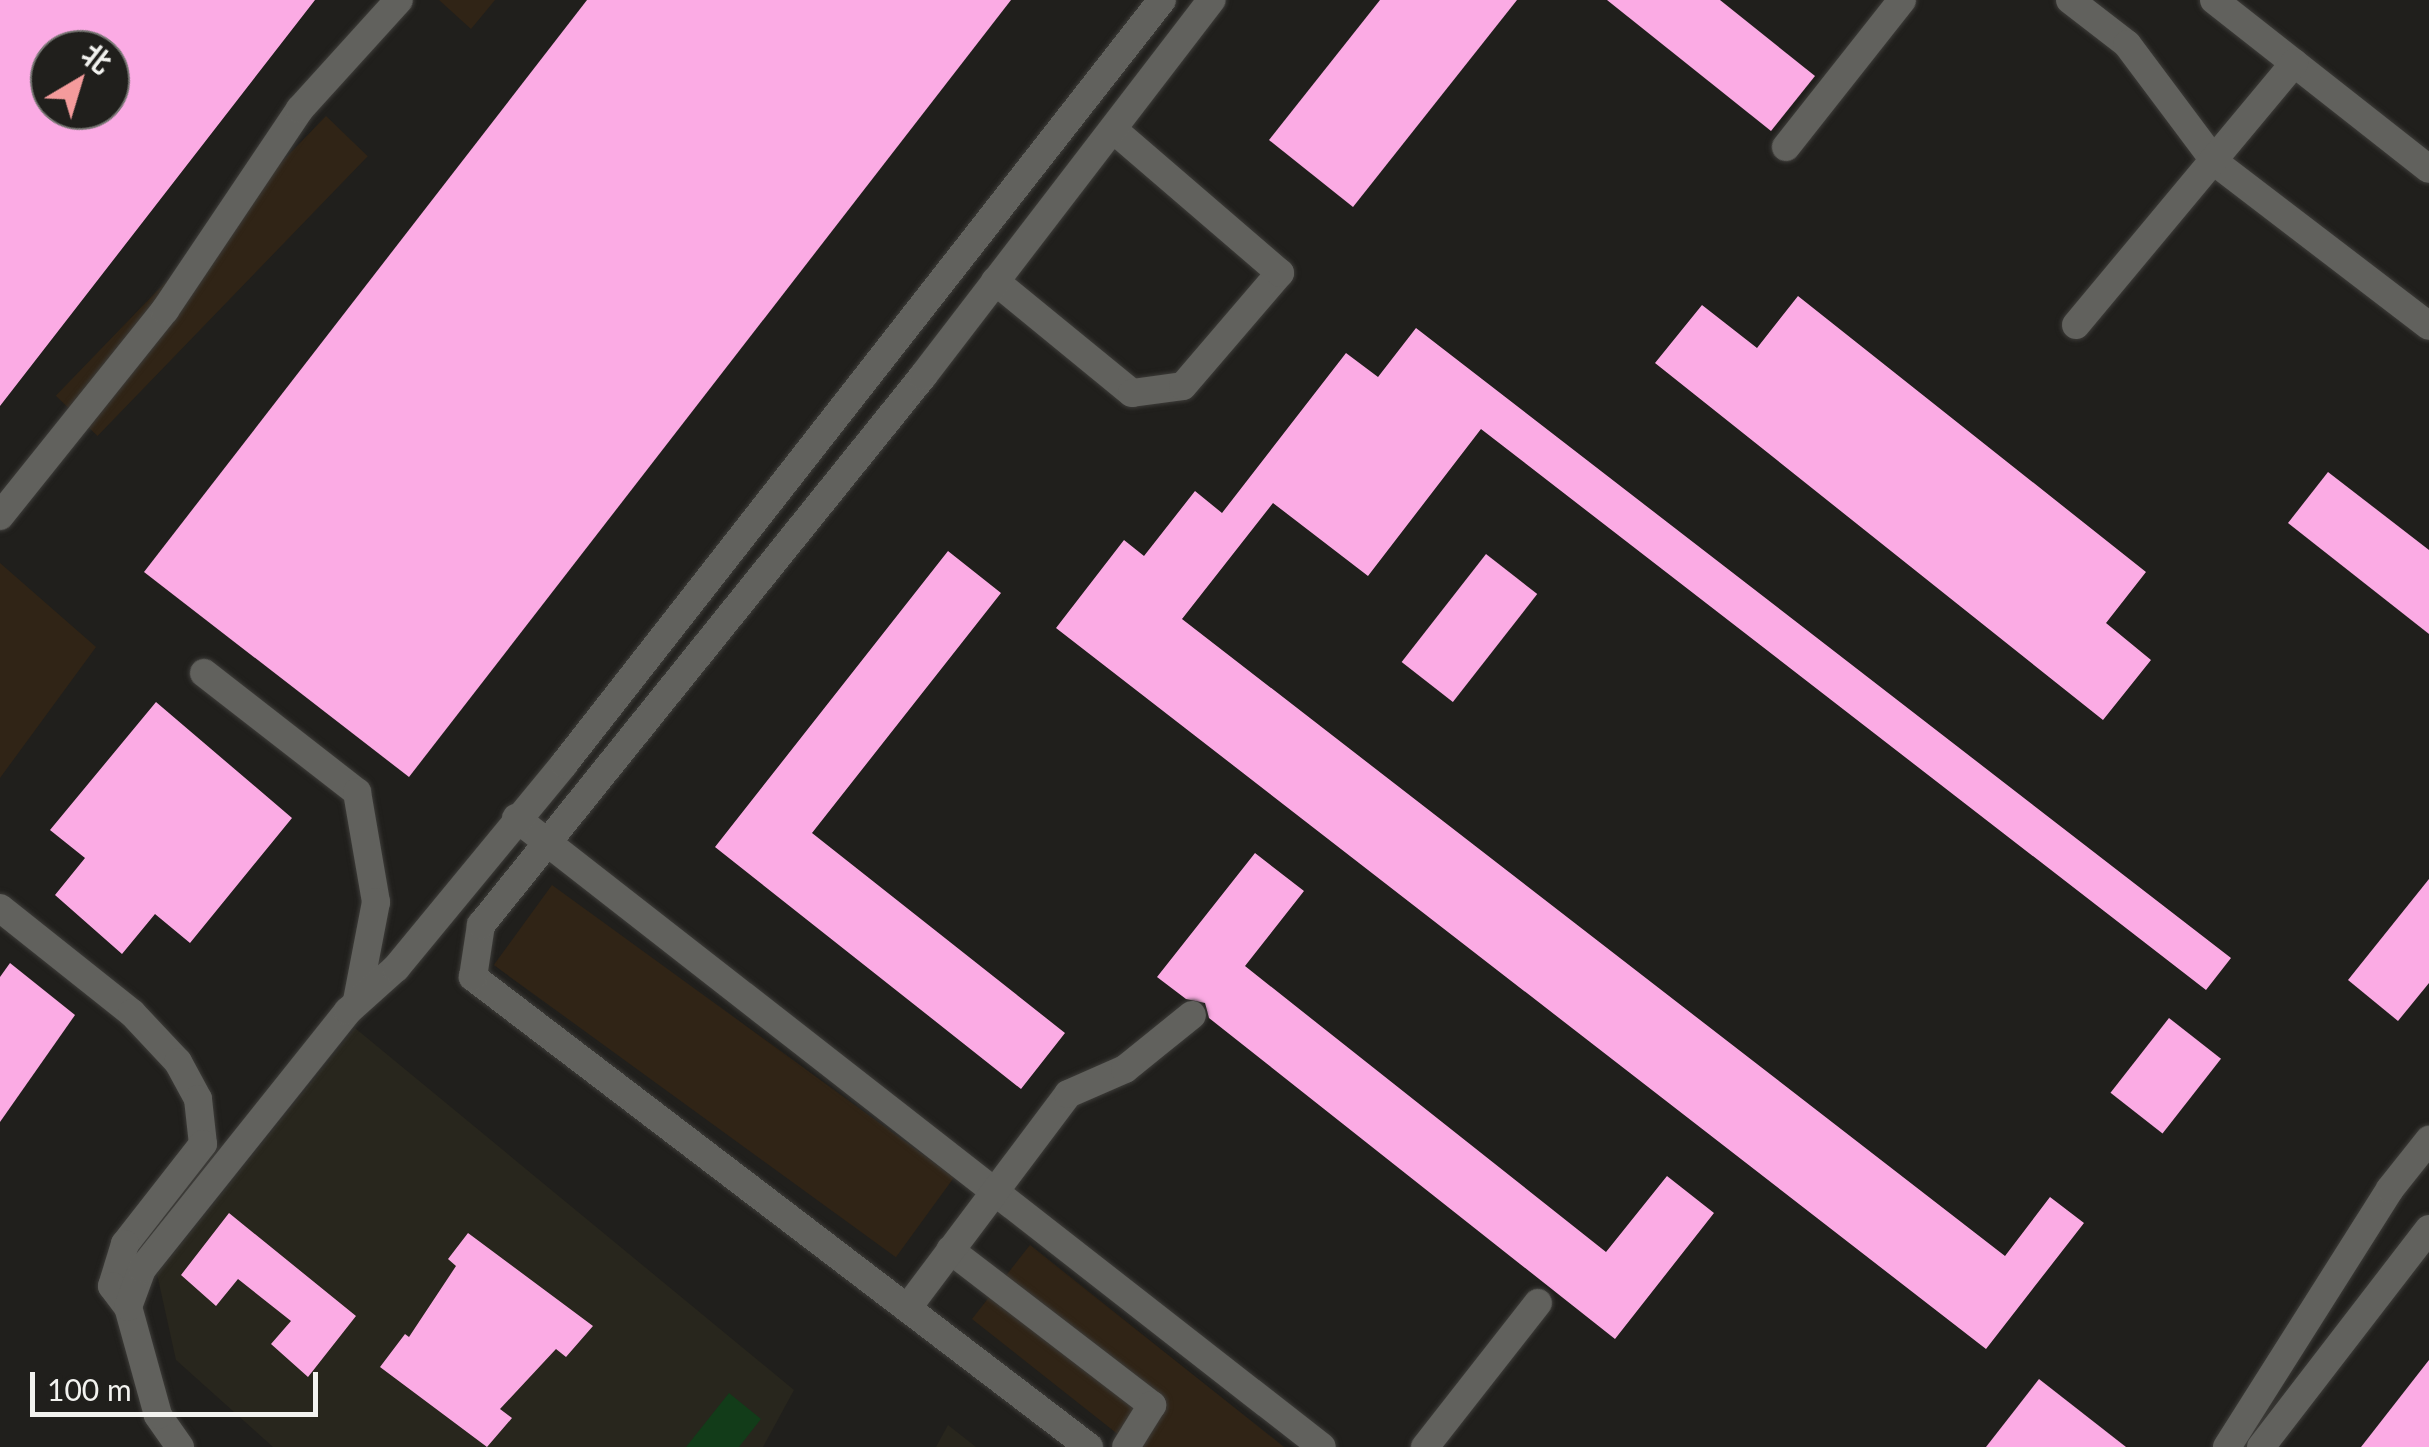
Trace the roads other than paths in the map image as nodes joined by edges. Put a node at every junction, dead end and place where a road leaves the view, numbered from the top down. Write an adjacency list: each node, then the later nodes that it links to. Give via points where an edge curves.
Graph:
1 (398, 0): 17 (lane, via 300,109 165,310)
2 (1162, 0): 15 (lane)
3 (1211, 0): 8 (lane)
4 (1902, 0): 9 (lane)
5 (2070, 0): 10 (lane, via 2127,44)
6 (2214, 0): 7 (lane)
7 (2294, 63): 10 (lane); 11 (lane)
8 (1114, 130): 12 (lane); 12 (lane, via 1280,273 1184,386 1132,393)
9 (1786, 147)
10 (2216, 163): 13 (lane); 14 (lane)
11 (2429, 169)
12 (996, 281): 16 (lane)
13 (2076, 325)
14 (2429, 326)
15 (885, 356): 16 (lane); 19 (lane)
16 (916, 384): 20 (lane)
17 (0, 516)
18 (204, 673): 22 (lane, via 357,792 376,902)
19 (516, 818): 20 (lane); 22 (lane, via 396,968)
20 (548, 846): 25 (lane); 29 (lane, via 481,926 474,977)
21 (0, 908): 30 (lane, via 132,1014 178,1062 198,1098 203,1144 124,1244 112,1286)
22 (356, 1001): 30 (lane, via 142,1269)
23 (1192, 1015): 25 (lane, via 1125,1069 1068,1094)
24 (2429, 1140): 31 (lane, via 2390,1189)
25 (994, 1193): 27 (lane); 36 (lane)
26 (2429, 1228): 32 (lane)
27 (950, 1250): 29 (lane); 35 (lane, via 1152,1404)
28 (1538, 1303): 37 (lane)
29 (909, 1306): 34 (lane)
30 (128, 1307): 33 (lane, via 158,1415)
31 (2287, 1356): 32 (lane); 38 (lane)
32 (2317, 1376): 39 (lane)
33 (180, 1447)
34 (1089, 1447)
35 (1126, 1447)
36 (1322, 1447)
37 (1425, 1447)
38 (2227, 1447)
39 (2260, 1447)

